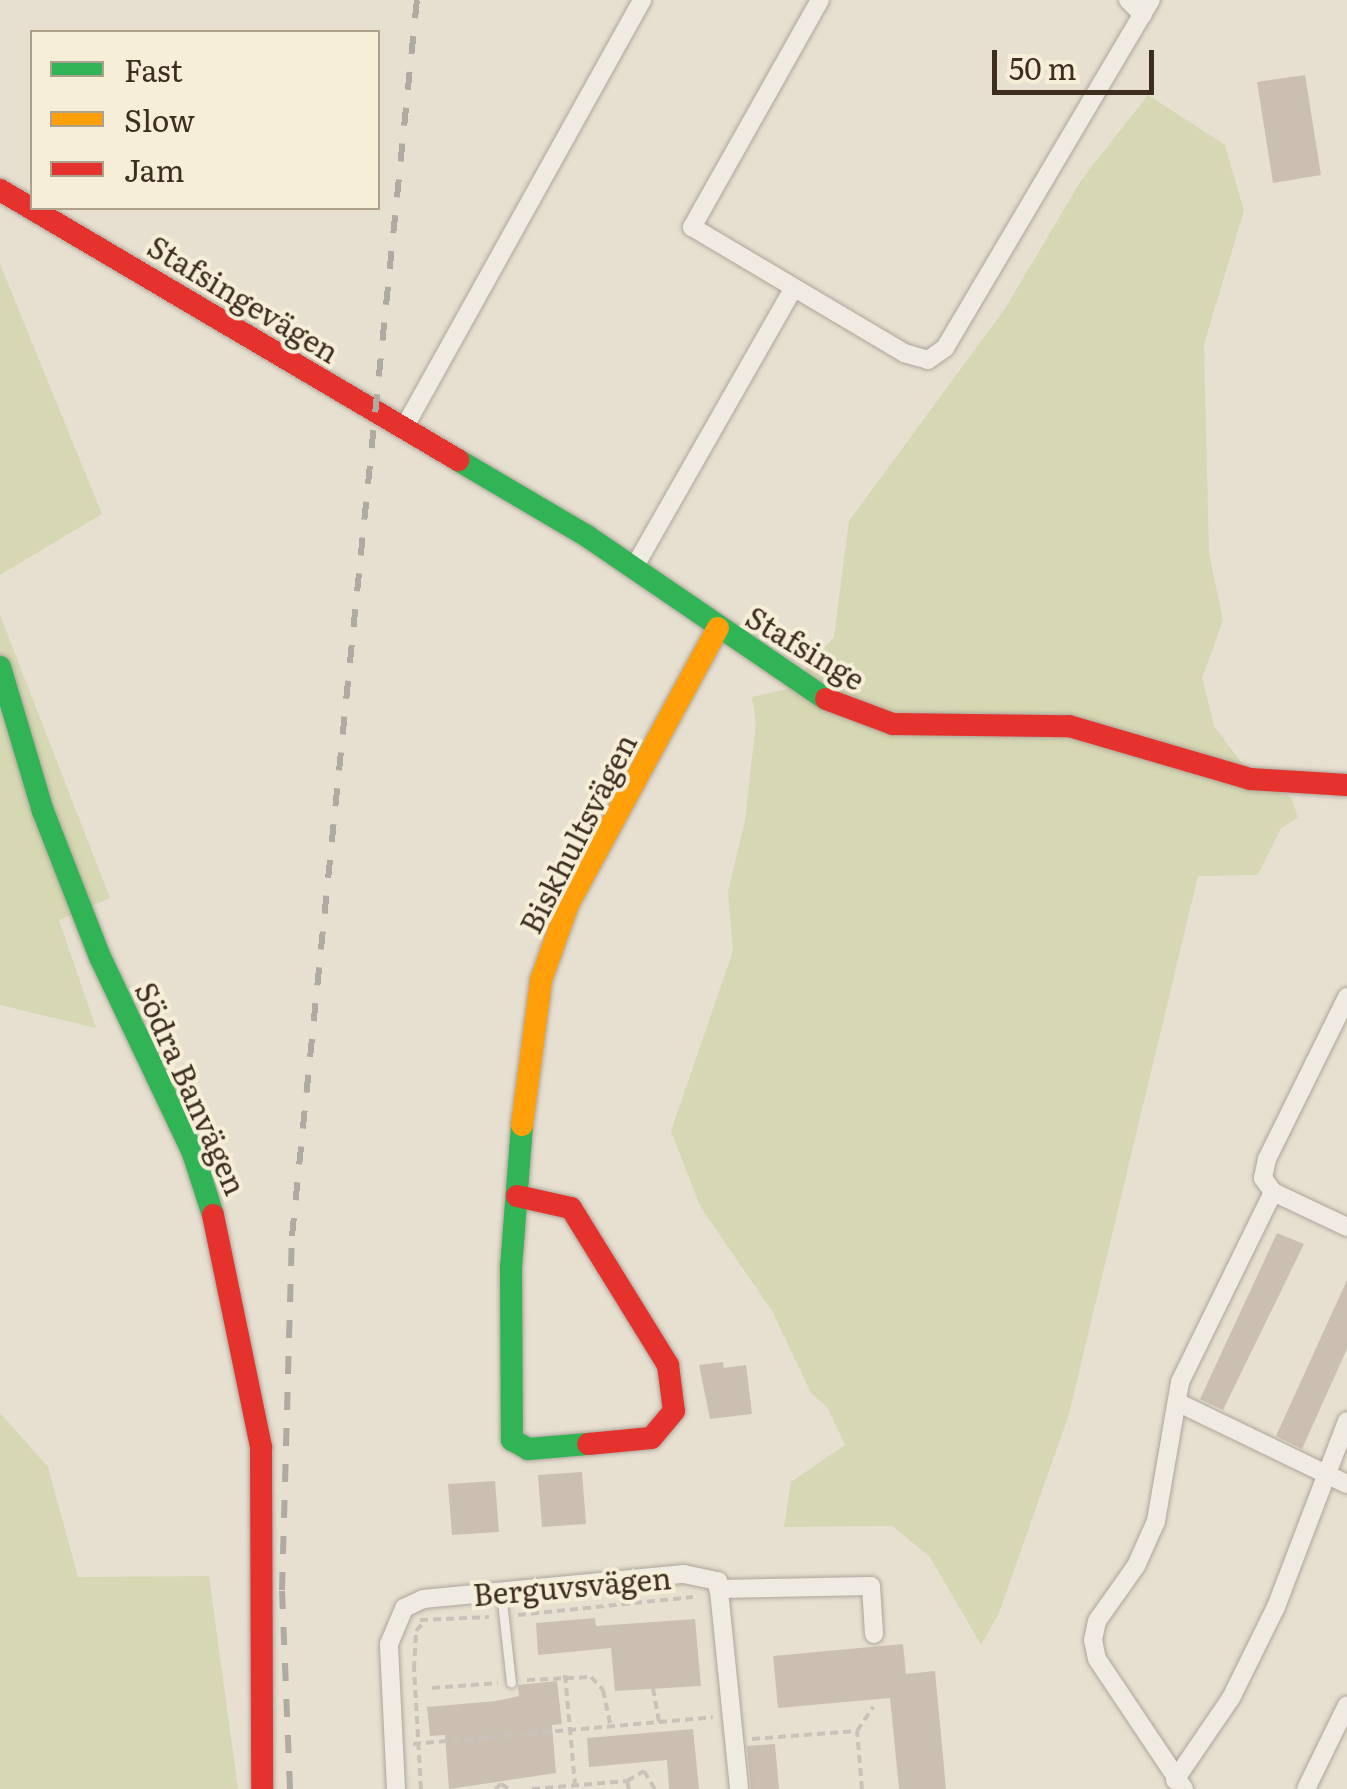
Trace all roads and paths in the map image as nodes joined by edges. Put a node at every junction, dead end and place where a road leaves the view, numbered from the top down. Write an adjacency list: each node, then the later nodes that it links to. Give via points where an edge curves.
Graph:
1 (642, 0): 9 (street)
2 (820, 0): 8 (street, via 692,227)
3 (1128, 0): 4 (street)
4 (1147, 7): 8 (street, via 937,356 904,353)
5 (0, 190): 6 (street, Stafsingevägen)
6 (30, 208)
7 (34, 210): 9 (street, Stafsingevägen)
8 (792, 289): 10 (street)
9 (404, 428): 10 (street, Stafsinge)
10 (635, 566): 11 (street, Stafsinge)
11 (718, 628): 13 (street, Stafsinge, via 842,710 893,724 1070,726 1250,779); 16 (street, Biskhultsvägen, via 552,944 533,1021)
12 (0, 667): 45 (street, Södra Banvägen, via 92,939 187,1138 228,1259 261,1446)
13 (1347, 785)
14 (1347, 997): 15 (street, via 1266,1159 1263,1178)
15 (1273, 1192): 17 (street); 18 (street, via 1180,1382)
16 (517, 1196): 16 (street, Biskhultsvägen, via 512,1440 528,1449 651,1438 674,1411 668,1366 653,1334 572,1208)
17 (1347, 1226)
18 (1177, 1402): 20 (street); 44 (street, via 1156,1520 1136,1566 1097,1621 1093,1640 1098,1659)
19 (1347, 1420): 20 (street)
20 (1322, 1471): 21 (street); 44 (street, via 1276,1607)
21 (1347, 1484)
22 (501, 1592): 23 (street, Berguvsvägen, via 684,1574 718,1581); 24 (street, Berguvsvägen, via 422,1599); 25 (lane)
23 (719, 1592): 25 (path); 27 (street, Berguvsvägen, via 871,1586); 34 (street)
24 (404, 1608): 26 (path); 41 (street, via 389,1644)
25 (504, 1616): 26 (path); 29 (lane)
26 (423, 1623): 40 (path, via 416,1631 414,1669)
27 (874, 1634)
28 (565, 1676): 29 (path); 36 (path, via 591,1677 604,1690); 38 (path)
29 (511, 1682): 30 (path)
30 (432, 1688)
31 (654, 1688): 35 (path)
32 (1347, 1705): 55 (street)
33 (873, 1707): 37 (path)
34 (731, 1715): 35 (path); 39 (street)
35 (659, 1723): 36 (path)
36 (611, 1728): 38 (path)
37 (857, 1730): 39 (path); 54 (path)
38 (570, 1732): 40 (path); 43 (path)
39 (734, 1741): 53 (street)
40 (419, 1744): 41 (path); 47 (path)
41 (394, 1745): 46 (street)
42 (628, 1781): 43 (path); 51 (path); 52 (path, via 644,1771)
43 (575, 1784): 50 (path)
44 (1180, 1784)
45 (262, 1789)
46 (396, 1789)
47 (422, 1789)
48 (495, 1789): 49 (path)
49 (509, 1789)
50 (532, 1789)
51 (629, 1789)
52 (654, 1789)
53 (739, 1789)
54 (862, 1789)
55 (1306, 1789)

